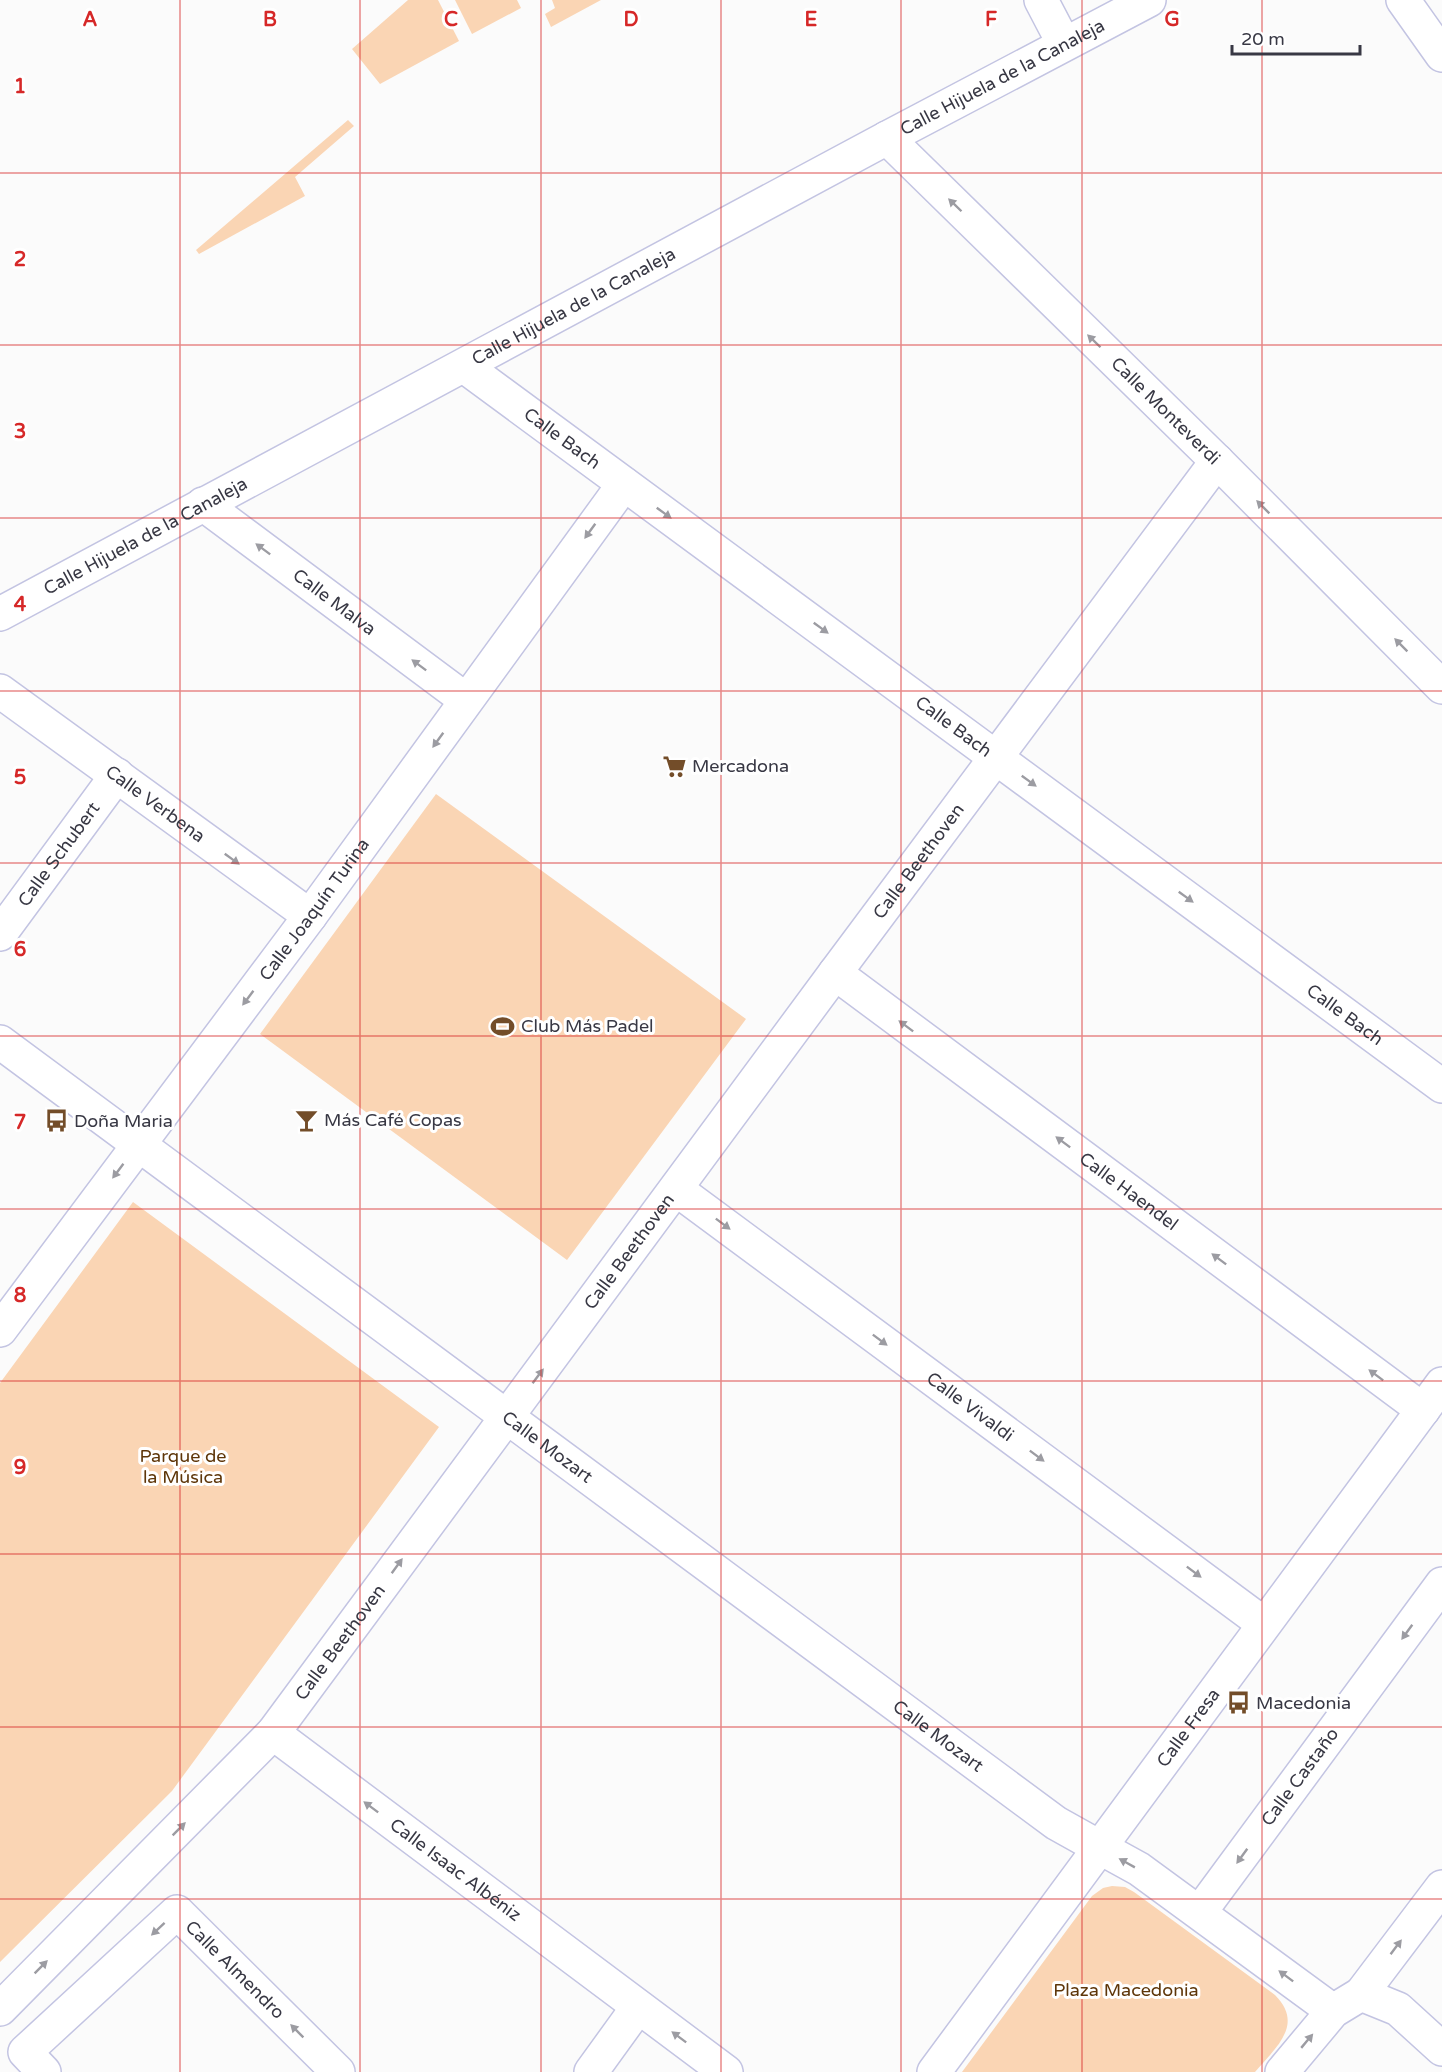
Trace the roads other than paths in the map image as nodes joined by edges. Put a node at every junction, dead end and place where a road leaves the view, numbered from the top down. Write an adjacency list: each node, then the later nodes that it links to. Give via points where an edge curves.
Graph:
1 (1041, 0): 4 (street)
2 (1149, 0): 4 (street, Calle Hijuela de la Canaleja)
3 (1403, 0): 5 (street)
4 (1064, 44): 6 (street, Calle Hijuela de la Canaleja)
5 (1442, 55)
6 (887, 138): 7 (street, Calle Hijuela de la Canaleja); 8 (street, Calle Monteverdi, one-way to 6)
7 (464, 366): 9 (street, Calle Bach); 10 (street, Calle Hijuela de la Canaleja)
8 (1217, 460): 12 (street, Calle Monteverdi, one-way to 8); 15 (street, Calle Beethoven)
9 (624, 484): 14 (street, Calle Joaquín Turina, one-way to 14); 15 (street, Calle Bach, one-way to 15)
10 (202, 504): 11 (street, Calle Hijuela de la Canaleja); 14 (street, Calle Malva, one-way to 10)
11 (0, 614)
12 (1442, 687)
13 (0, 691): 16 (street, Calle Verbena)
14 (466, 700): 17 (street, Calle Joaquín Turina, one-way to 17)
15 (997, 757): 19 (street, Calle Beethoven); 21 (street, Calle Bach, one-way to 21)
16 (117, 775): 17 (street, Calle Verbena, one-way to 17); 18 (street, Calle Schubert)
17 (310, 916): 22 (street, Calle Joaquín Turina, one-way to 22)
18 (0, 934)
19 (835, 973): 23 (street, Calle Beethoven); 26 (street, Calle Haendel, one-way to 19)
20 (0, 1042): 22 (street, Calle Mozart)
21 (1442, 1086)
22 (139, 1143): 24 (street, Calle Joaquín Turina, one-way to 24); 27 (street, Calle Mozart)
23 (676, 1189): 27 (street, Calle Beethoven, one-way to 23); 29 (street, Calle Vivaldi, one-way to 29)
24 (0, 1330)
25 (1442, 1384): 26 (street, Calle Fresa)
26 (1423, 1410): 29 (street, Calle Fresa)
27 (507, 1417): 30 (street, Calle Beethoven, one-way to 27); 31 (street, Calle Mozart, via 1056,1823)
28 (1442, 1584): 33 (street, Calle Castaño, one-way to 33)
29 (1264, 1624): 31 (street, Calle Fresa)
30 (273, 1733): 35 (street, Calle Isaac Albéniz, one-way to 30); 36 (street, Calle Beethoven, one-way to 30)
31 (1099, 1847): 33 (street, one-way to 31, via 1139,1869); 43 (street, Calle Fresa)
32 (1442, 1887): 34 (street, one-way to 32)
33 (1200, 1912): 37 (street, one-way to 33)
34 (1361, 1994): 37 (street); 38 (street, via 1398,2009)
35 (638, 2007): 41 (street); 42 (street, Calle Isaac Albéniz, one-way to 35)
36 (0, 2008)
37 (1333, 2011): 44 (street, one-way to 37)
38 (1442, 2049)
39 (34, 2062): 40 (street, Calle Almendro, one-way to 39, via 177,1912)
40 (338, 2072)
41 (591, 2072)
42 (726, 2072)
43 (934, 2072)
44 (1281, 2072)

